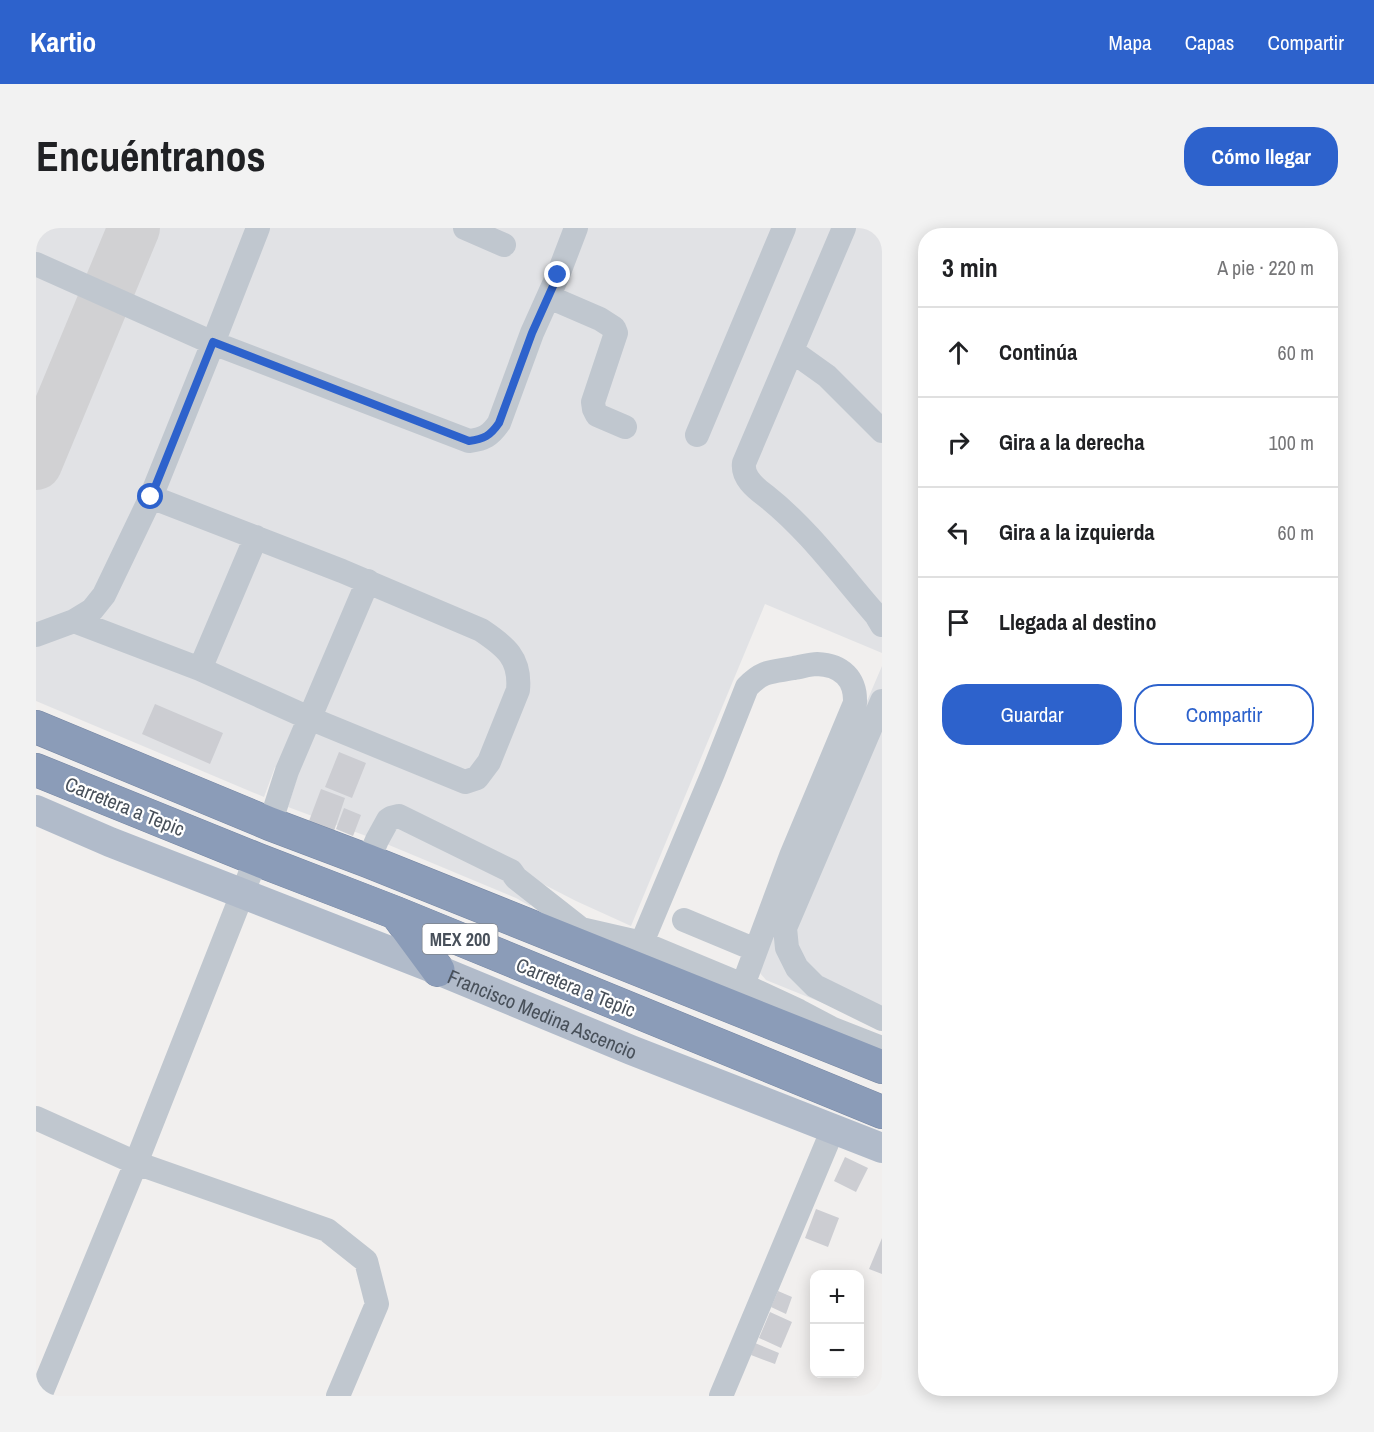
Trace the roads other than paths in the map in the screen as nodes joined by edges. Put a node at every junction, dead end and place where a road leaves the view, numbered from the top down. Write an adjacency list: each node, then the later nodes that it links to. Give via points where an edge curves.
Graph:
1 (258, 228): 9 (street)
2 (465, 228): 6 (street)
3 (576, 228): 8 (street)
4 (784, 228): 13 (street)
5 (844, 228): 10 (street)
6 (504, 245)
7 (36, 264): 9 (street)
8 (549, 297): 9 (street, via 499,423 492,434 480,440 469,441); 11 (street, via 614,328 616,333 593,402 597,415)
9 (213, 342): 14 (street)
10 (792, 351): 12 (street, via 827,376); 18 (street, via 743,470 757,489 785,511 824,554)
11 (626, 427)
12 (882, 431)
13 (697, 435)
14 (151, 497): 15 (street); 17 (street, via 104,595 92,610)
15 (256, 537): 16 (street); 20 (street)
16 (368, 581): 22 (street); 22 (street, via 481,630 512,656 518,669 518,690 489,762 477,778 465,783)
17 (74, 621): 19 (street); 20 (street)
18 (882, 625)
19 (36, 635)
20 (200, 669): 22 (street)
21 (882, 701): 38 (street, via 785,928 787,948 797,968 815,986)
22 (309, 718): 26 (street)
23 (36, 727): 26 (highway, Carretera a Tepic / MEX 200)
24 (36, 770): 27 (highway, Carretera a Tepic / MEX 200)
25 (36, 810): 29 (main road, Francisco Medina Ascencio)
26 (270, 824): 28 (highway, Carretera a Tepic / MEX 200)
27 (256, 859): 29 (street); 30 (highway, Carretera a Tepic / MEX 200)
28 (368, 861): 32 (street, via 388,820 399,816 511,872); 33 (highway, Carretera a Tepic / MEX 200)
29 (242, 894): 36 (main road, Francisco Medina Ascencio); 45 (street)
30 (396, 913): 36 (highway); 41 (highway, Carretera a Tepic / MEX 200)
31 (684, 920): 34 (street)
32 (581, 929): 33 (street); 35 (street)
33 (548, 933): 35 (highway, Carretera a Tepic / MEX 200)
34 (756, 950): 35 (street, via 855,703 856,691 838,668 817,664 765,672 747,687); 37 (street)
35 (637, 954): 37 (highway, Carretera a Tepic / MEX 200)
36 (438, 970): 43 (main road, Francisco Medina Ascencio)
37 (739, 996): 39 (street, via 799,1011); 40 (highway, Carretera a Tepic / MEX 200)
38 (882, 1019)
39 (882, 1048)
40 (882, 1067)
41 (882, 1112)
42 (36, 1118): 45 (street)
43 (832, 1129): 44 (main road, Francisco Medina Ascencio); 48 (street)
44 (882, 1148)
45 (136, 1163): 46 (street); 47 (street, via 327,1230 366,1261 377,1304)
46 (40, 1396)
47 (338, 1396)
48 (721, 1396)

